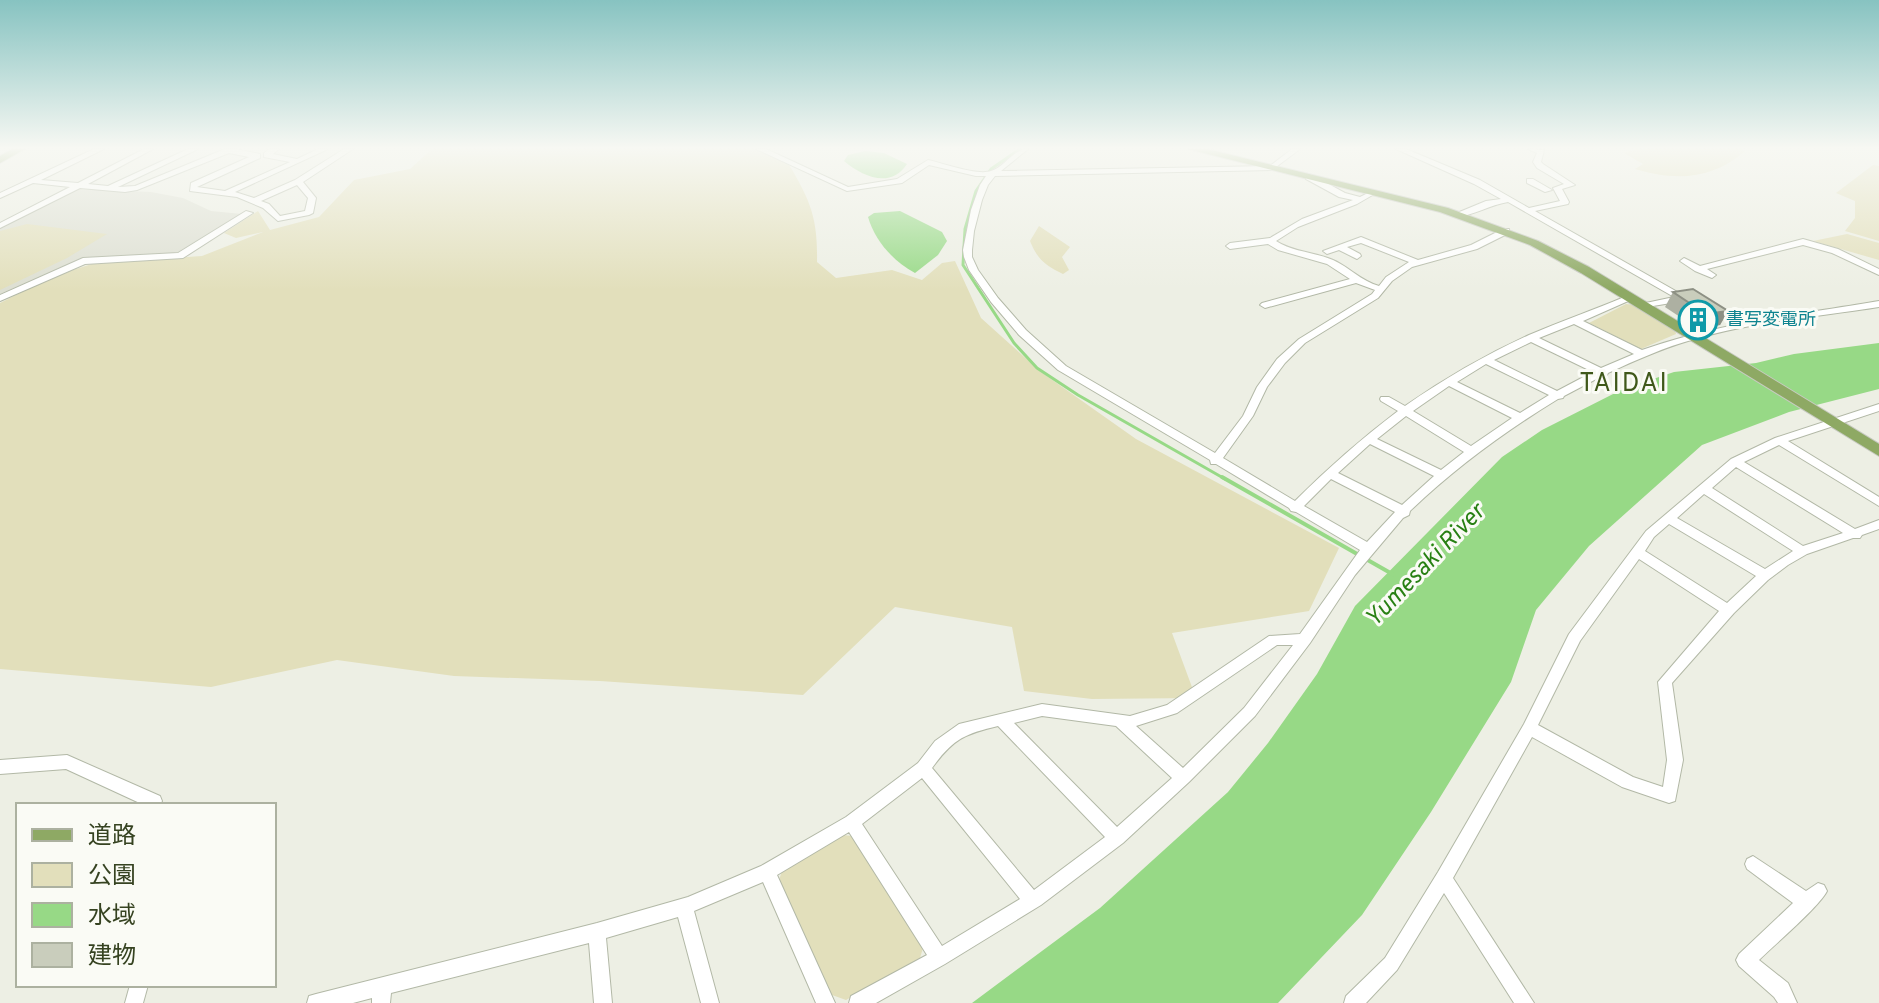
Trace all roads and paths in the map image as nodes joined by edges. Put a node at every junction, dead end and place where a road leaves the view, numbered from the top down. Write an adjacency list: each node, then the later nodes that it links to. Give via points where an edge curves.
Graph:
1 (59, 196): 14 (street)
2 (236, 196): 10 (street)
3 (266, 196): 10 (street)
4 (310, 196): 10 (street, via 309,213 278,219)
5 (981, 196): 50 (street, via 967,241 982,285 1046,356)
6 (1367, 196): 13 (main road); 16 (street, via 1291,226)
7 (1500, 196): 9 (street)
8 (1561, 196): 11 (street, via 1565,202)
9 (1508, 200): 11 (street); 13 (street)
10 (254, 201)
11 (1527, 211): 32 (street, via 1683,298)
12 (249, 213): 28 (street, via 180,256 83,261)
13 (1460, 215): 15 (main road)
14 (0, 226)
15 (1506, 231): 22 (street, via 1474,247); 29 (main road)
16 (1269, 241): 17 (street); 26 (street, via 1330,262)
17 (1230, 246)
18 (1340, 247): 19 (street); 20 (street); 22 (street, via 1361,240)
19 (1327, 251)
20 (1357, 256)
21 (1684, 261): 23 (street)
22 (1418, 263): 27 (street)
23 (1698, 269): 24 (street, via 1803,242); 25 (street)
24 (1879, 272)
25 (1712, 275)
26 (1357, 280): 27 (street); 30 (street)
27 (1381, 289): 50 (street, via 1296,346 1262,387)
28 (0, 298)
29 (1630, 298): 32 (main road); 33 (street)
30 (1271, 300)
31 (1879, 304): 34 (street)
32 (1644, 306): 34 (main road)
33 (1576, 321): 35 (street); 36 (street)
34 (1693, 337): 36 (street); 45 (main road)
35 (1532, 338): 37 (street); 38 (street)
36 (1642, 354): 38 (street)
37 (1488, 361): 39 (street); 40 (street)
38 (1603, 373): 40 (street)
39 (1449, 382): 43 (street); 44 (street)
40 (1559, 396): 44 (street)
41 (1385, 399): 43 (street)
42 (1876, 410): 45 (street)
43 (1407, 411): 46 (street); 49 (street)
44 (1519, 417): 49 (street)
45 (1826, 418): 47 (street); 48 (main road)
46 (1368, 439): 52 (street); 53 (street)
47 (1779, 440): 51 (street); 55 (street)
48 (1879, 451)
49 (1473, 452): 53 (street)
50 (1215, 461): 56 (street)
51 (1735, 462): 54 (street); 60 (street)
52 (1329, 473): 56 (street); 57 (street)
53 (1441, 475): 57 (street)
54 (1703, 488): 58 (street); 63 (street)
55 (1879, 502)
56 (1295, 508): 61 (street)
57 (1405, 512): 61 (street)
58 (1670, 519): 62 (street); 64 (street)
59 (1879, 524): 60 (street)
60 (1856, 535): 63 (street)
61 (1368, 549): 66 (street)
62 (1636, 551): 65 (street); 69 (street, via 1574,638)
63 (1802, 551): 64 (street)
64 (1767, 576): 65 (street)
65 (1728, 610): 69 (street, via 1665,682 1675,760 1669,796 1628,782)
66 (1305, 639): 68 (street, via 1274,640 1172,709); 72 (street, via 1270,690)
67 (1002, 720): 68 (street, via 1042,710); 71 (street, via 964,728 940,745); 75 (street)
68 (1120, 721): 72 (street)
69 (1529, 728): 78 (street)
70 (0, 767): 73 (street, via 67,762)
71 (923, 768): 74 (street); 79 (street)
72 (1182, 777): 75 (street)
73 (153, 803)
74 (852, 822): 77 (street); 82 (street)
75 (1117, 838): 79 (street)
76 (1753, 864): 91 (street, via 1812,896 1745,960 1781,990)
77 (767, 872): 80 (street); 87 (street)
78 (1444, 878): 89 (street, via 1391,964); 90 (street)
79 (1032, 901): 82 (street)
80 (684, 907): 81 (street); 86 (street)
81 (597, 932): 83 (street); 85 (street)
82 (939, 958): 88 (street)
83 (382, 994): 84 (street)
84 (316, 1003)
85 (603, 1003)
86 (710, 1003)
87 (826, 1003)
88 (858, 1003)
89 (1353, 1003)
90 (1525, 1003)
91 (1788, 1003)

